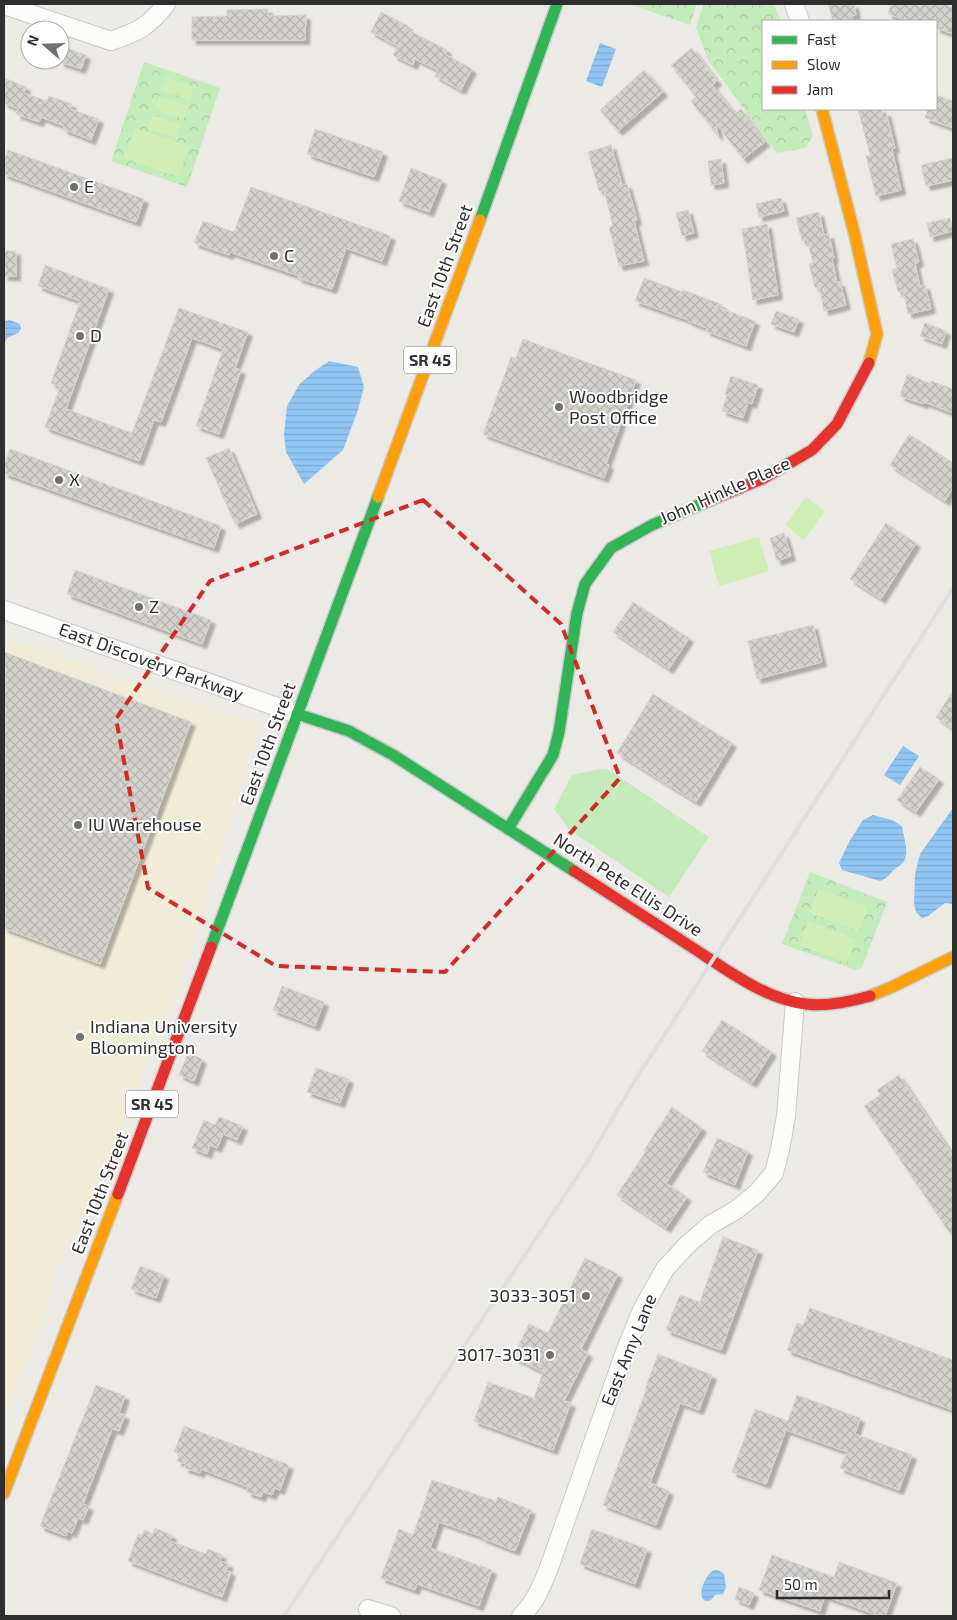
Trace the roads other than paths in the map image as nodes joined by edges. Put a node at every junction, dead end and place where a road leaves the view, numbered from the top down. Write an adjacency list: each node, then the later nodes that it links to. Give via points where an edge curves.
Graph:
1 (166, 4): 4 (street, via 144,27 111,41)
2 (557, 4): 8 (street, East 10th Street / SR 45, via 428,365)
3 (794, 4): 5 (street)
4 (4, 5)
5 (800, 20)
6 (822, 110): 9 (street, John Hinkle Place, via 856,236 877,334 868,366 837,424 812,450 764,478 652,525 611,548 585,584 577,613 553,755)
7 (4, 610): 8 (street, East Discovery Parkway)
8 (297, 714): 9 (street, North Pete Ellis Drive, via 349,731 384,750); 12 (street, East 10th Street / SR 45)
9 (508, 829): 11 (street, North Pete Ellis Drive, via 725,968 770,993)
10 (953, 956): 11 (street, North Pete Ellis Drive, via 884,992 864,998 816,1004)
11 (795, 1002): 15 (street, East Amy Lane, via 786,1116 774,1173 757,1193 710,1225 665,1269 642,1310 626,1349 540,1590)
12 (4, 1492)
13 (368, 1609): 14 (street)
14 (391, 1616)
15 (521, 1616)

